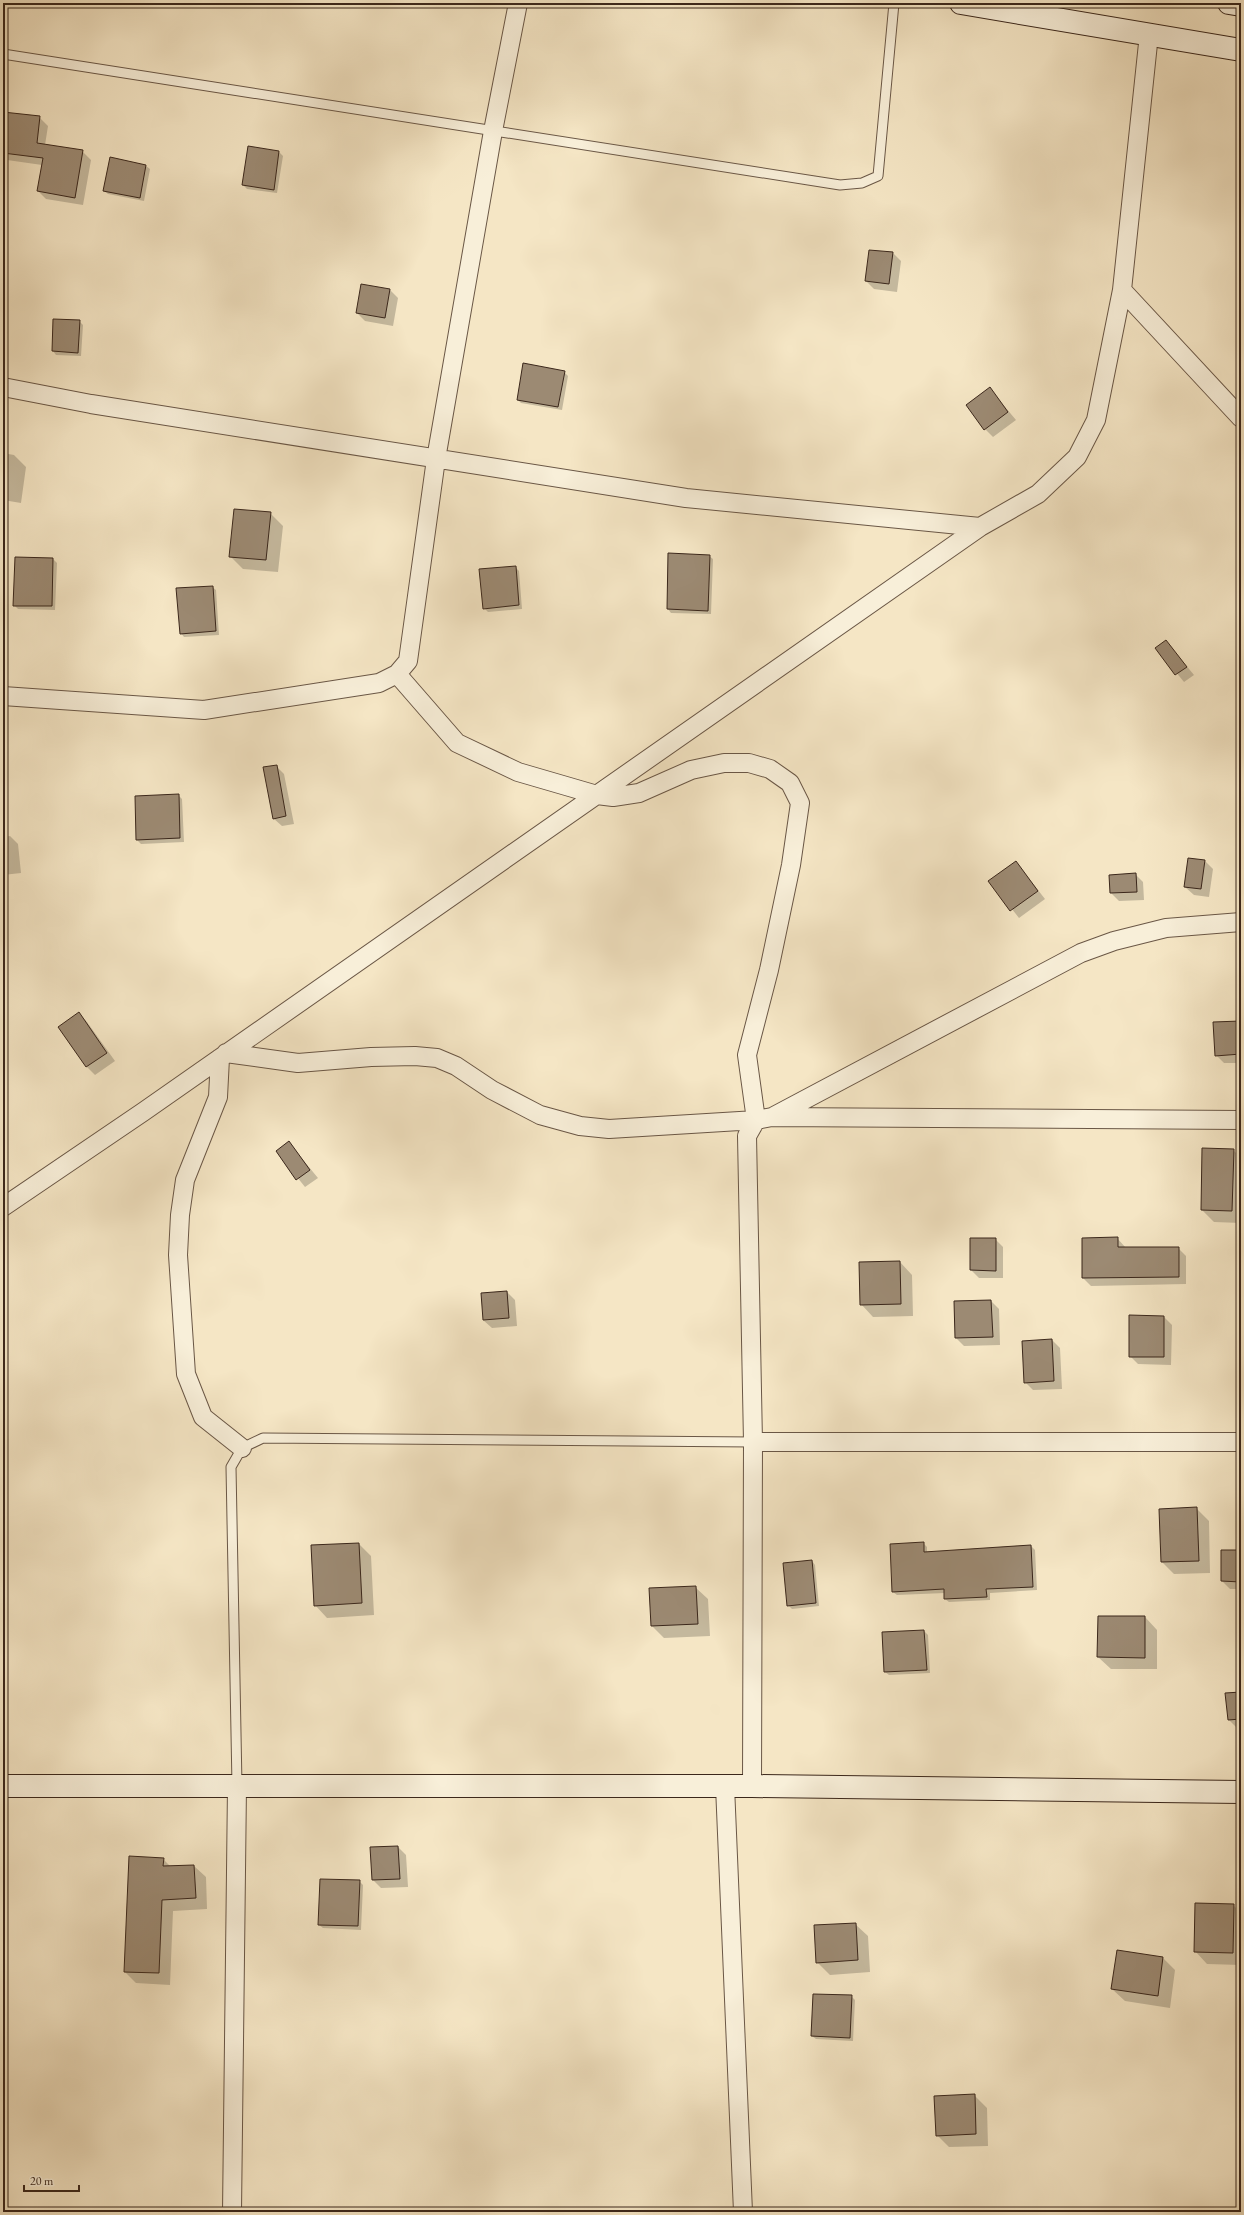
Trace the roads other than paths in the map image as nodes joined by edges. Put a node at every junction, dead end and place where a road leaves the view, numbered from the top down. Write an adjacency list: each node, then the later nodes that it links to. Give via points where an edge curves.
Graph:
1 (518, 3): 9 (street)
2 (894, 3): 9 (lane, via 878,176 862,183 840,185)
3 (961, 3): 6 (street)
4 (1230, 3): 5 (street)
5 (1241, 5)
6 (1149, 34): 7 (street); 10 (street)
7 (1241, 50)
8 (3, 54): 9 (lane)
9 (493, 131): 13 (street)
10 (1122, 290): 12 (street); 14 (street, via 1096,420 1077,457 1038,494)
11 (3, 386): 13 (street, via 91,404)
12 (1241, 418)
13 (436, 459): 14 (street, via 686,498); 15 (street, via 408,661)
14 (980, 527): 17 (street)
15 (397, 674): 16 (street, via 380,683 204,710); 17 (street, via 457,743 518,772)
16 (3, 696)
17 (596, 795): 19 (street); 20 (street, via 613,797 639,793 691,770 724,763 749,763 770,769 790,783 800,803 791,865 769,970 747,1055)
18 (1241, 922): 20 (street, via 1166,928 1114,941 1081,953)
19 (223, 1056): 20 (street, via 298,1063 371,1057 437,1058 456,1066 492,1090 540,1115 580,1126 609,1128); 22 (street); 25 (street, via 218,1097 185,1180 178,1255 186,1374 203,1417)
20 (764, 1118): 21 (street); 23 (street, via 747,1136)
21 (1241, 1120)
22 (3, 1207)
23 (753, 1442): 24 (street); 25 (lane, via 263,1438); 29 (street)
24 (1241, 1442)
25 (242, 1448): 27 (lane, via 231,1467)
26 (3, 1786): 27 (street)
27 (237, 1786): 28 (street); 31 (street)
28 (725, 1786): 29 (street); 32 (street)
29 (752, 1786): 30 (street)
30 (1241, 1792)
31 (232, 2212)
32 (743, 2212)

